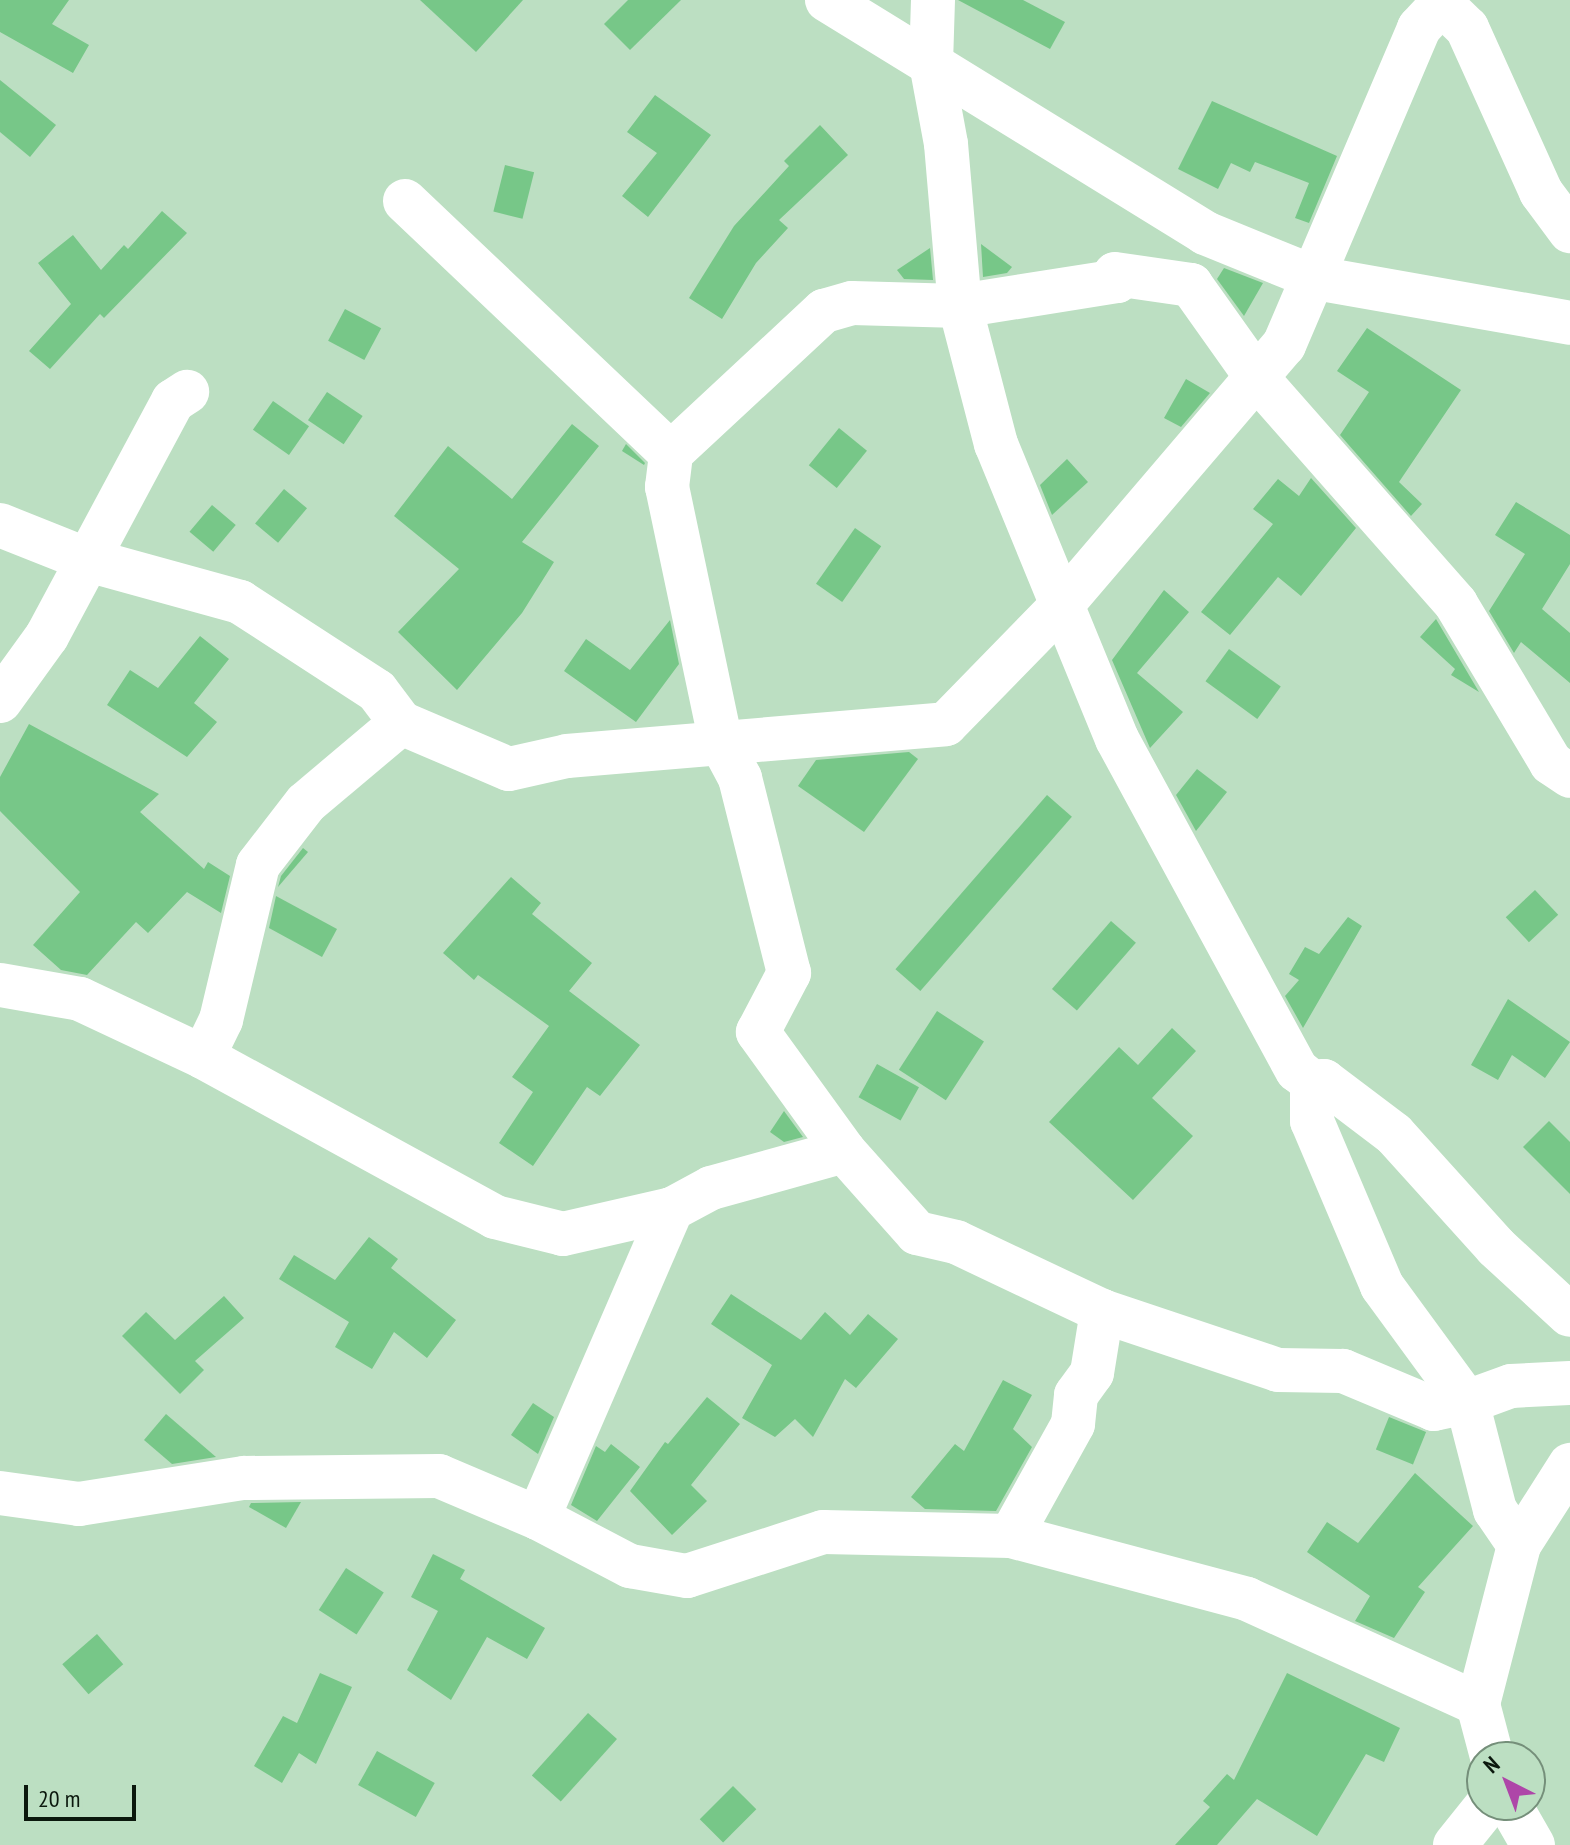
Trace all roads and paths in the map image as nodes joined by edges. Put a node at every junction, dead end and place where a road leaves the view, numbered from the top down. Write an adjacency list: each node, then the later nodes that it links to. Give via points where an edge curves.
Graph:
1 (827, 0): 4 (street)
2 (933, 0): 4 (street)
3 (1444, 3): 6 (street, via 1467,28 1541,192); 7 (street, via 1419,28)
4 (931, 63): 7 (street, via 1205,233); 8 (street, via 946,144)
5 (405, 201): 12 (street)
6 (1567, 223)
7 (1316, 278): 9 (street); 10 (street, via 1284,345)
8 (960, 306): 10 (street, via 1117,281 1115,274 1191,285); 12 (street, via 852,303 824,311); 15 (street, via 996,444)
9 (1570, 323)
10 (1257, 378): 15 (street); 19 (street, via 1456,604 1551,763)
11 (187, 392): 14 (street, via 173,401)
12 (671, 453): 18 (street, via 667,487)
13 (0, 525): 14 (street)
14 (88, 560): 16 (street, via 47,636); 17 (street, via 240,602 377,691)
15 (1060, 607): 18 (street, via 946,724); 22 (street, via 1117,739 1297,1070)
16 (0, 701)
17 (401, 723): 18 (street, via 509,769 567,756); 21 (street, via 306,803 258,865 221,1020)
18 (721, 743): 23 (street, via 740,778 789,973 758,1032)
19 (1570, 776)
20 (0, 985): 21 (street, via 80,999)
21 (203, 1057): 24 (street, via 495,1217 563,1234)
22 (1312, 1082): 26 (street, via 1324,1081 1394,1134 1496,1247); 28 (street, via 1312,1121 1382,1286)
23 (844, 1151): 24 (street, via 711,1188); 25 (street, via 917,1233 956,1242)
24 (672, 1209): 31 (street)
25 (1102, 1311): 28 (street, via 1278,1370 1343,1371 1434,1409); 32 (street, via 1092,1373 1076,1395 1073,1424)
26 (1570, 1315)
27 (1570, 1383): 28 (street, via 1511,1386)
28 (1467, 1402): 33 (street, via 1495,1510)
29 (1570, 1465): 33 (street)
30 (0, 1493): 31 (street, via 79,1504 244,1478 439,1476)
31 (538, 1518): 32 (street, via 630,1566 687,1576 823,1532)
32 (1011, 1536): 34 (street, via 1247,1599)
33 (1519, 1545): 34 (street)
34 (1478, 1704): 35 (street)
35 (1488, 1741)
36 (1474, 1821): 38 (street)
37 (1519, 1821): 39 (street)
38 (1455, 1845)
39 (1533, 1845)

